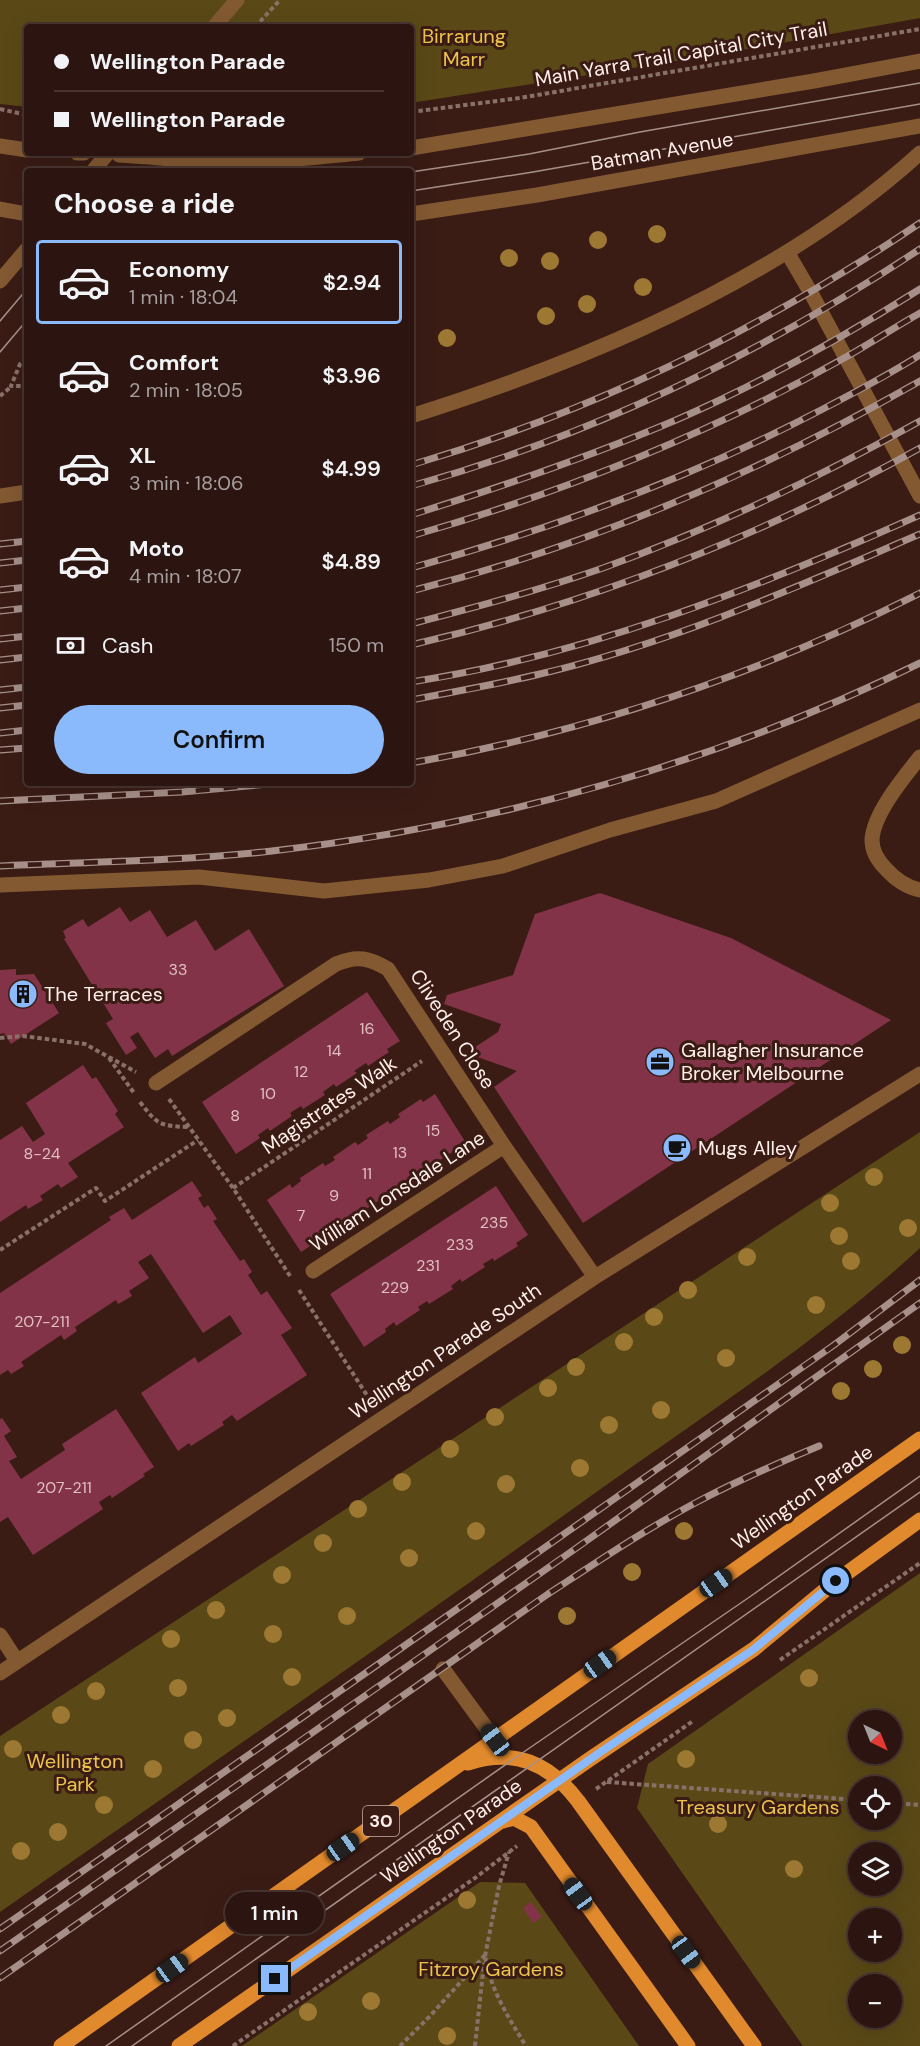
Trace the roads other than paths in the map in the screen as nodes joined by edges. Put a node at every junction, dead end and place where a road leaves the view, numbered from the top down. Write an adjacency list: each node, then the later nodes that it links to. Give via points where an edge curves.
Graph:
1 (237, 0): 2 (street)
2 (217, 24)
3 (920, 60): 6 (street)
4 (920, 126): 15 (street, Batman Avenue)
5 (0, 146): 7 (street)
6 (414, 148)
7 (24, 150)
8 (920, 153): 16 (street, via 856,206)
9 (112, 156): 12 (street, bridge)
10 (135, 156): 11 (street, via 238,162)
11 (329, 156)
12 (97, 168)
13 (0, 209): 14 (street)
14 (24, 213)
15 (414, 214)
16 (787, 252): 19 (street, via 684,308 586,352); 22 (street)
17 (24, 253): 18 (street)
18 (0, 281)
19 (414, 415)
20 (24, 492): 21 (street)
21 (0, 496)
22 (920, 496)
23 (920, 710): 25 (street, via 716,801 610,830 503,866 429,880 324,891 199,877)
24 (920, 757): 26 (street, via 879,815 872,841 877,859 893,876)
25 (0, 885)
26 (920, 890)
27 (920, 1074): 31 (street, Wellington Parade South)
28 (156, 1083): 29 (street, Cliveden Close, via 336,964 364,958 388,969)
29 (504, 1146): 30 (street, William Lonsdale Lane); 31 (street, Cliveden Close)
30 (314, 1271)
31 (595, 1277): 35 (street, Wellington Parade South)
32 (920, 1439): 38 (main road, Wellington Parade / 30)
33 (920, 1520): 40 (main road, Wellington Parade, via 836,1581 754,1649)
34 (0, 1635): 35 (street)
35 (17, 1661): 37 (street, Wellington Parade South)
36 (442, 1669): 38 (street)
37 (0, 1673)
38 (495, 1740): 39 (main road, Wellington Parade / 30)
39 (454, 1769): 40 (main road, via 481,1759 508,1757 540,1766); 42 (main road, Wellington Parade / 30)
40 (560, 1780): 41 (main road, Wellington Parade); 45 (main road)
41 (500, 1823): 43 (main road, Wellington Parade); 44 (main road, via 514,1818 531,1827)
42 (61, 2046)
43 (179, 2046)
44 (688, 2046)
45 (754, 2046)

